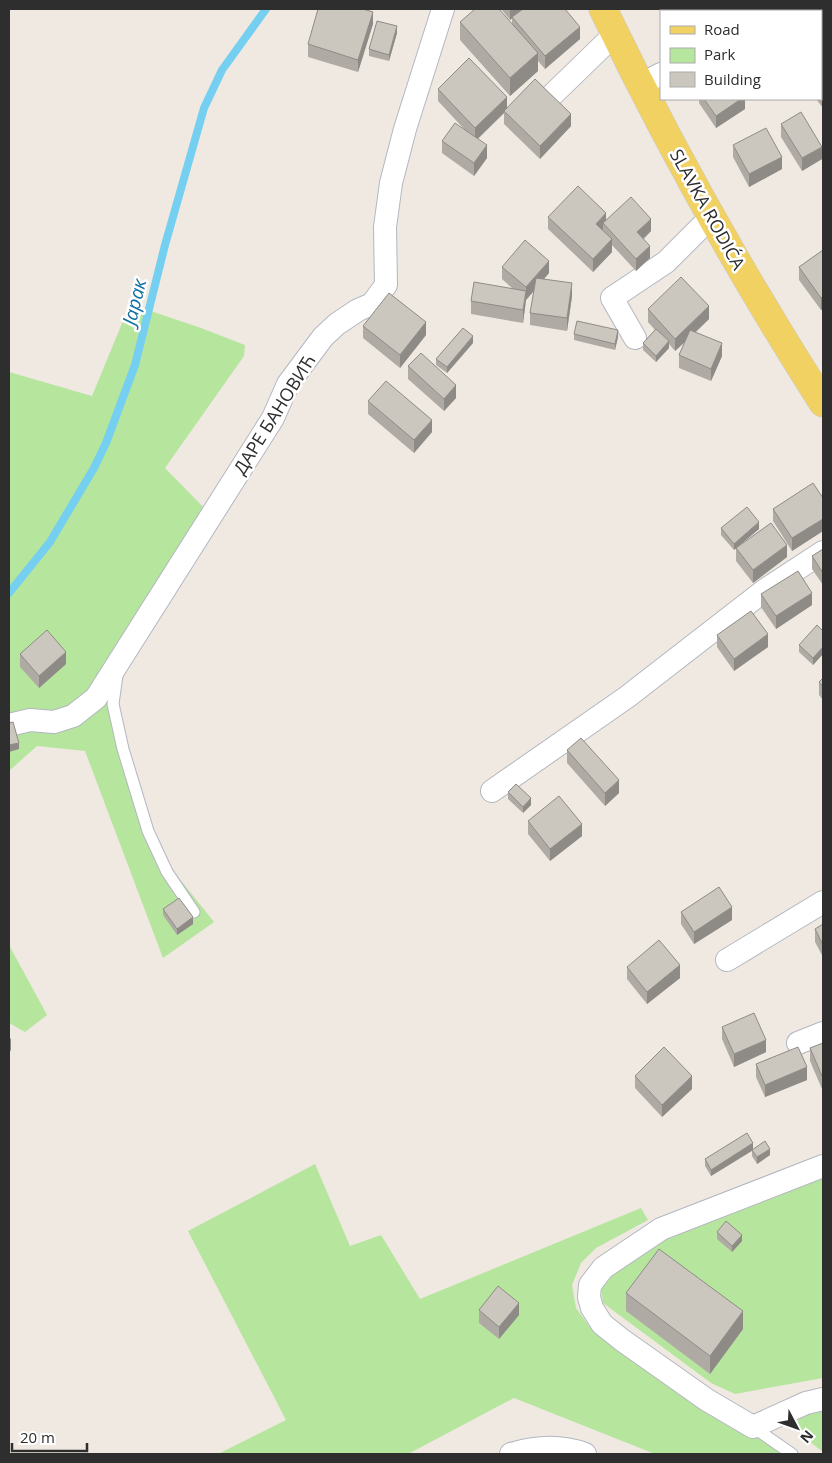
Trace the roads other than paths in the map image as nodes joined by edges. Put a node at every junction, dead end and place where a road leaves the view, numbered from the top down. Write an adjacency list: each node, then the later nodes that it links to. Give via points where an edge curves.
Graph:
1 (443, 9): 10 (street, ДАРЕ БАНОВИЋ, via 391,183 385,227 386,285 372,304 337,324 323,337 288,384 273,418)
2 (603, 9): 3 (main road, SLAVKA RODIĆA)
3 (615, 34): 4 (main road, SLAVKA RODIĆA); 5 (street)
4 (651, 80): 6 (main road, SLAVKA RODIĆA)
5 (547, 100)
6 (711, 217): 7 (street, via 666,262 612,298); 8 (main road, SLAVKA RODIĆA)
7 (635, 338)
8 (823, 403)
9 (823, 552): 12 (street, via 765,590 627,697)
10 (118, 664): 11 (street, ДАРЕ БАНОВИЋ, via 96,698 73,716 54,722 30,720); 14 (lane, via 113,704 148,831 167,872)
11 (9, 725)
12 (492, 791)
13 (823, 902): 15 (street)
14 (194, 912)
15 (727, 960)
16 (823, 1033): 17 (street)
17 (798, 1043)
18 (823, 1166): 20 (street, via 661,1229 603,1268 590,1285 592,1308 602,1324 707,1400)
19 (823, 1399): 20 (street, via 806,1403)
20 (753, 1427): 23 (lane)
21 (511, 1454): 22 (street, via 550,1446)
22 (585, 1454)
23 (792, 1454)

